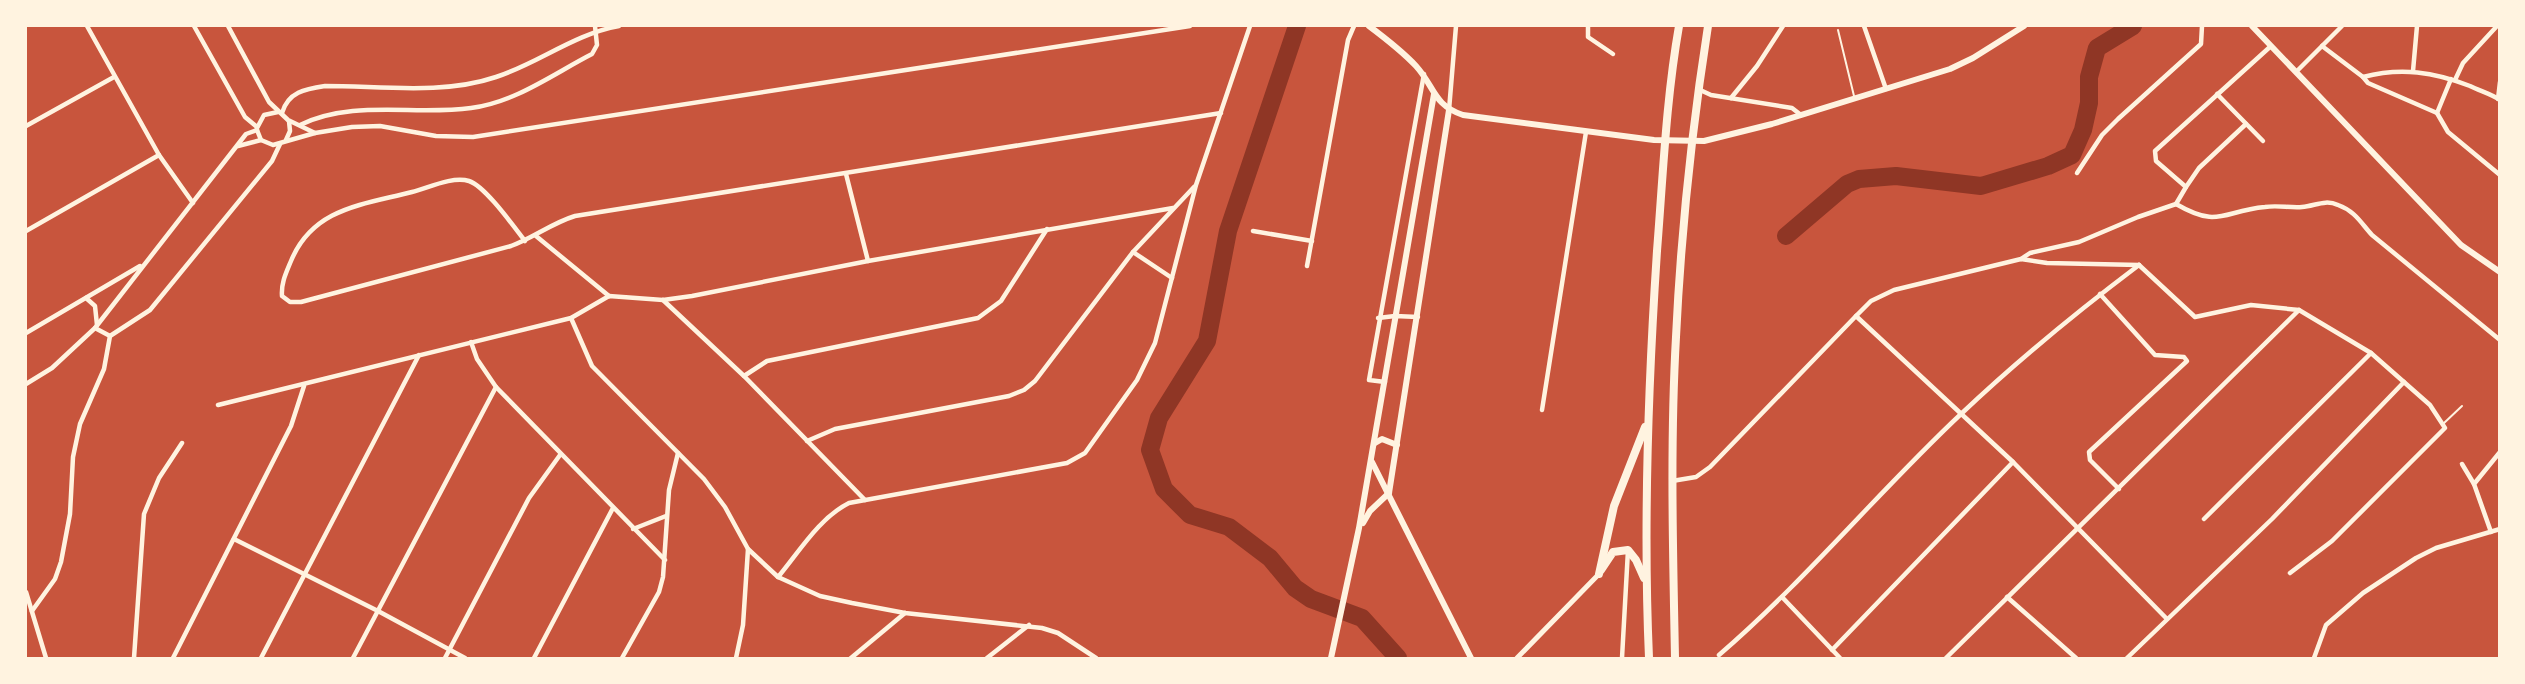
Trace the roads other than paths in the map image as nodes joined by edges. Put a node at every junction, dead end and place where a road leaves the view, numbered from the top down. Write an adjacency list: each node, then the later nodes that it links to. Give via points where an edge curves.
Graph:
1 (87, 26): 29 (street)
2 (194, 26): 49 (street, via 245,117)
3 (228, 26): 41 (street, via 269,102)
4 (619, 26): 21 (street)
5 (1190, 26): 51 (street, via 473,136 436,136 380,126)
6 (1250, 26): 42 (street)
7 (1354, 26): 71 (street, via 1348,40)
8 (1369, 26): 28 (main road)
9 (1456, 26): 40 (street)
10 (1588, 26): 25 (street, via 1588,37)
11 (1679, 26): 107 (highway, via 1663,174)
12 (1708, 26): 33 (highway)
13 (1783, 26): 37 (street)
14 (1864, 26): 34 (street)
15 (2024, 26): 34 (main road, via 1965,63)
16 (2202, 26): 58 (street, via 2201,44 2102,135)
17 (2252, 26): 23 (main road)
18 (2342, 26): 24 (street)
19 (2417, 26): 26 (street)
20 (2497, 26): 31 (street)
21 (595, 28): 41 (street, via 506,73 478,82 448,87 305,89 285,103); 47 (street, via 597,45 592,54 503,101 443,111 348,110)
22 (1838, 30): 38 (lane)
23 (2271, 46): 27 (main road); 36 (street)
24 (2322, 46): 27 (street); 30 (street)
25 (1613, 54)
26 (2413, 71): 30 (street, via 2393,70); 31 (street)
27 (2296, 72): 78 (main road, via 2461,245)
28 (1424, 74): 35 (main road); 89 (street)
29 (114, 77): 48 (street); 57 (street)
30 (2363, 77): 43 (street, via 2371,85)
31 (2453, 80): 39 (street); 43 (street)
32 (2499, 82): 39 (street)
33 (1698, 89): 37 (street); 121 (highway, via 1676,337)
34 (1886, 89): 38 (main road)
35 (1434, 93): 40 (main road); 85 (main road)
36 (2217, 94): 46 (street); 62 (street, via 2155,151 2156,161)
37 (1731, 98): 44 (street, via 1792,108)
38 (1855, 99): 44 (main road)
39 (2499, 99)
40 (1449, 110): 50 (main road); 87 (main road)
41 (280, 113): 45 (street); 49 (street, via 264,115)
42 (1221, 113): 59 (street); 61 (street)
43 (2437, 113): 60 (street, via 2448,132)
44 (1801, 115): 50 (main road, via 1697,142)
45 (288, 120): 47 (street); 53 (street, via 290,131)
46 (2246, 124): 54 (street); 62 (street, via 2199,168)
47 (300, 125): 51 (street)
48 (26, 126)
49 (257, 128): 52 (street); 56 (street, via 246,134)
50 (1586, 132): 105 (street)
51 (315, 133): 53 (street)
52 (261, 140): 55 (street); 56 (street)
53 (286, 140): 55 (street)
54 (2263, 141)
55 (280, 144): 92 (street, via 272,161 150,310)
56 (238, 146): 63 (street)
57 (159, 155): 63 (street); 67 (street)
58 (2077, 172)
59 (846, 174): 69 (street, via 575,216); 74 (street)
60 (2499, 176)
61 (1196, 185): 65 (street); 79 (street)
62 (2186, 187): 64 (street)
63 (193, 203): 75 (street)
64 (2176, 204): 73 (street, via 2079,242 2030,253); 93 (street, via 2209,218 2268,206 2301,207 2329,202 2339,205)
65 (1173, 208): 66 (street); 72 (street)
66 (1048, 228): 74 (street); 97 (street, via 1001,301 978,318 767,361)
67 (26, 231)
68 (1253, 231): 71 (street)
69 (536, 236): 70 (street); 81 (street)
70 (525, 241): 70 (street, via 481,189 470,182 456,181 347,209 323,219 296,248 283,278 282,296 290,302 301,302)
71 (1312, 241): 77 (street)
72 (1133, 252): 79 (street); 109 (street, via 1035,381 1024,390 835,429)
73 (2022, 259): 76 (street); 86 (street, via 1894,290 1872,301)
74 (867, 261): 83 (street)
75 (142, 265): 82 (street); 90 (street)
76 (2139, 265): 80 (street); 84 (street, via 2195,317 2236,306)
77 (1307, 266)
78 (2499, 272)
79 (1172, 278): 125 (street, via 1155,343 1137,380 1078,459)
80 (2100, 294): 106 (street); 123 (street, via 2155,354 2184,357 2187,361 2089,452 2090,460)
81 (609, 296): 83 (street); 88 (street)
82 (86, 298): 90 (street, via 96,306); 91 (street)
83 (663, 300): 97 (street)
84 (2299, 310): 95 (street); 123 (street)
85 (1395, 316): 87 (street); 89 (street); 98 (main road)
86 (1856, 316): 106 (street); 121 (street, via 1710,467 1696,477)
87 (1418, 317): 112 (main road)
88 (571, 318): 94 (street); 114 (street, via 592,366)
89 (1378, 318): 98 (street, via 1369,380)
90 (96, 326): 92 (street); 100 (street, via 52,368)
91 (26, 333)
92 (110, 336): 146 (street, via 104,369 80,423 61,562 55,579)
93 (2499, 340)
94 (471, 342): 96 (street); 102 (street, via 477,359)
95 (2371, 353): 99 (street); 128 (street)
96 (419, 355): 101 (street); 139 (street)
97 (744, 376): 109 (street)
98 (1385, 382): 111 (main road)
99 (2404, 382): 108 (street, via 2430,405); 149 (street, via 2272,519)
100 (26, 384)
101 (304, 386): 103 (street); 134 (street, via 291,426)
102 (496, 387): 115 (street); 147 (street)
103 (218, 405)
104 (2462, 406): 108 (lane)
105 (1542, 410)
106 (1961, 413): 117 (street); 144 (street)
107 (1649, 417): 140 (highway, via 1614,506); 142 (highway)
108 (2444, 426): 138 (street, via 2332,541)
109 (807, 441): 125 (street)
110 (182, 443): 157 (street, via 159,478 144,514)
111 (1375, 443): 112 (main road, via 1382,439); 116 (main road)
112 (1397, 446): 119 (main road)
113 (2499, 452): 122 (street)
114 (678, 453): 127 (street); 135 (street, via 725,507)
115 (560, 455): 126 (street); 152 (street, via 529,498)
116 (1371, 462): 120 (main road); 129 (main road)
117 (2013, 462): 131 (street); 151 (street)
118 (2462, 464): 122 (street)
119 (1392, 477): 120 (main road); 124 (main road)
120 (1381, 479): 124 (main road)
121 (1672, 481): 174 (highway)
122 (2474, 484): 133 (street)
123 (2119, 489): 131 (street)
124 (1389, 493): 129 (main road); 170 (main road)
125 (865, 500): 141 (street, via 837,509)
126 (613, 508): 130 (street); 163 (street)
127 (666, 516): 130 (street); 137 (street)
128 (2204, 519)
129 (1359, 528): 169 (main road)
130 (633, 529): 137 (street)
131 (2079, 529): 145 (street); 149 (street)
132 (2499, 529): 133 (street)
133 (2491, 532): 181 (street, via 2436,548 2363,593 2326,625)
134 (234, 539): 139 (street); 158 (street)
135 (748, 549): 141 (street); 165 (street, via 743,625)
136 (1628, 550): 140 (highway, via 1613,552); 142 (highway); 172 (street)
137 (665, 560): 164 (street, via 659,592)
138 (2290, 573)
139 (306, 574): 147 (street); 159 (street)
140 (1599, 574): 171 (street)
141 (778, 577): 148 (street, via 820,596)
142 (1646, 581): 173 (highway)
143 (26, 592): 146 (street)
144 (1782, 597): 151 (street); 155 (street)
145 (2007, 597): 154 (street); 176 (street)
146 (32, 611): 156 (street)
147 (378, 611): 152 (street); 160 (street)
148 (905, 613): 150 (street); 166 (street)
149 (2167, 619): 153 (street)
150 (1029, 625): 167 (street); 168 (street, via 1058,633)
151 (1832, 650): 175 (street)
152 (449, 651): 161 (street); 162 (street)
153 (2133, 653): 179 (street); 180 (street)
154 (2071, 654): 177 (street); 178 (street)
155 (1719, 655)
156 (46, 658)
157 (134, 658)
158 (173, 658)
159 (261, 658)
160 (353, 658)
161 (445, 658)
162 (465, 658)
163 (534, 658)
164 (622, 658)
165 (736, 658)
166 (850, 658)
167 (987, 658)
168 (1096, 658)
169 (1331, 658)
170 (1471, 658)
171 (1517, 658)
172 (1622, 658)
173 (1649, 658)
174 (1675, 658)
175 (1839, 658)
176 (1946, 658)
177 (2064, 658)
178 (2076, 658)
179 (2127, 658)
180 (2139, 658)
181 (2314, 658)

